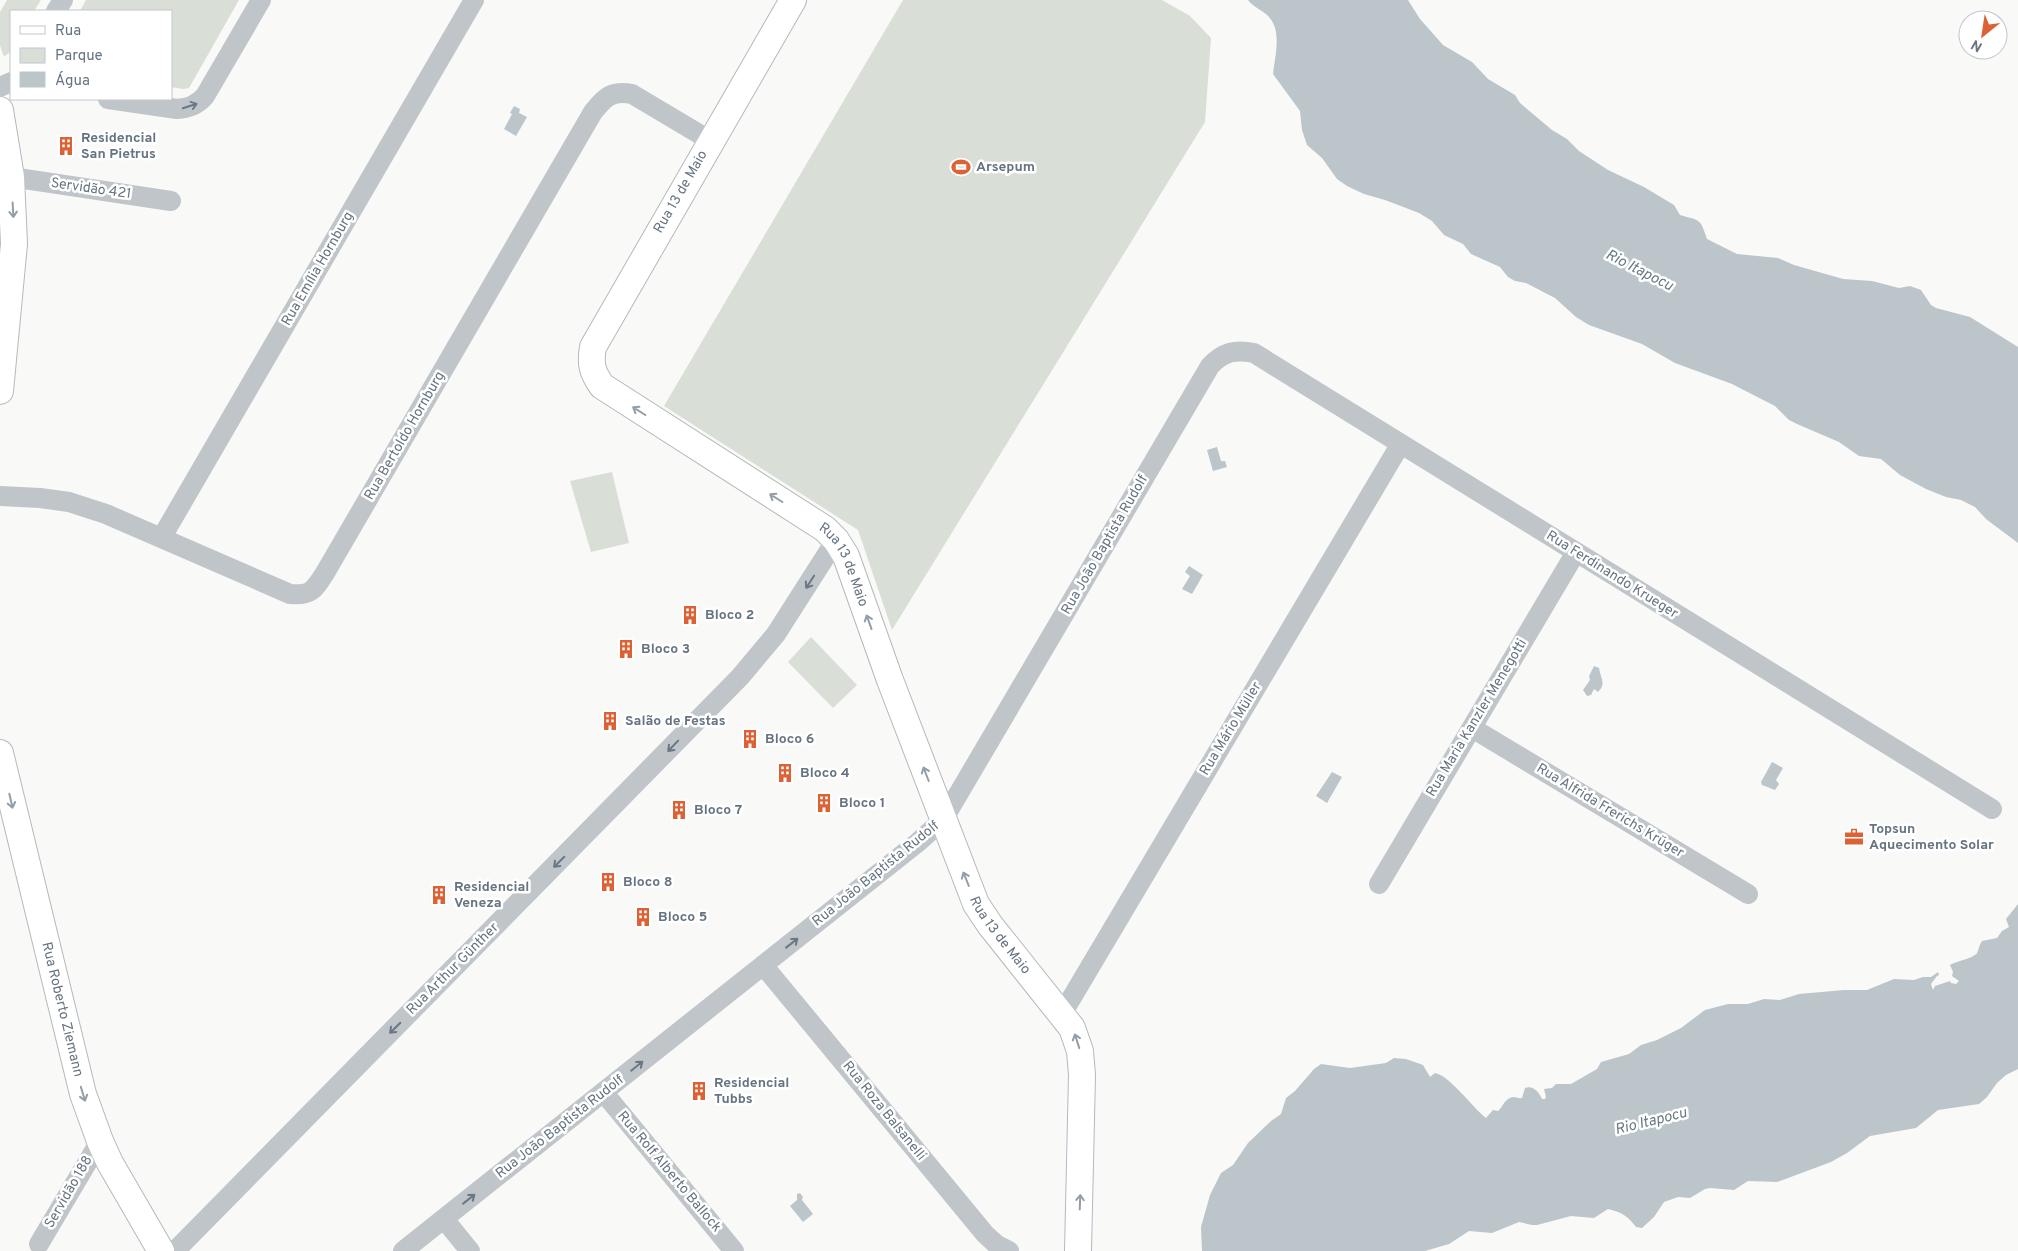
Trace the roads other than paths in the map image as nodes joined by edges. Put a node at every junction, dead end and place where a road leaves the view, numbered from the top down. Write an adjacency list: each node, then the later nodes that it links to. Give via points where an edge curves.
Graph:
1 (261, 0): 4 (street, one-way to 1, via 178,109 200,102)
2 (474, 0): 13 (street, Rua Emília Hornburg)
3 (793, 0): 6 (main road, Rua 13 de Maio)
4 (115, 100)
5 (0, 110): 7 (main road)
6 (711, 141): 13 (street, Rua Bertoldo Hornburg, via 632,94 621,92 601,102 314,590 303,596 290,594); 14 (main road, Rua 13 de Maio, one-way to 6, via 825,529 616,396 602,386 593,373 593,347)
7 (11, 177): 8 (street, Servidão 421); 10 (main road, one-way to 10, via 14,244)
8 (171, 201)
9 (1228, 352): 11 (street, Rua Ferdinando Krueger, via 1254,353); 19 (street, Rua João Baptista Rudolf, via 1210,366)
10 (0, 391)
11 (1400, 445): 15 (street, Rua Ferdinando Krueger); 23 (street, Rua Mário Müller)
12 (0, 496): 13 (street, Rua Bertoldo Hornburg, via 69,502)
13 (162, 537)
14 (836, 540): 19 (main road, Rua 13 de Maio, one-way to 14, via 846,556); 29 (street, Rua Arthur Günther, one-way to 29, via 776,634 740,677)
15 (1576, 552): 16 (street, Rua Maria Kanzler Menegotti); 18 (street, Rua Ferdinando Krueger)
16 (1472, 728): 20 (street, Rua Maria Kanzler Menegotti); 21 (street, Rua Alfrida Frerichs Krüger)
17 (0, 753): 25 (main road, Rua Roberto Ziemann, one-way to 25, via 67,1032 83,1094)
18 (1992, 809)
19 (943, 820): 22 (street, Rua João Baptista Rudolf, one-way to 19); 23 (main road, Rua 13 de Maio, one-way to 19, via 982,915)
20 (1379, 884)
21 (1748, 894)
22 (763, 965): 24 (street, Rua João Baptista Rudolf, one-way to 22); 33 (street, Rua Roza Balsanelli, via 985,1234)
23 (1062, 1014): 34 (main road, Rua 13 de Maio, one-way to 23, via 1082,1063 1076,1038)
24 (604, 1093): 26 (street, Rua João Baptista Rudolf, one-way to 24); 32 (street, Rua Rolf Alberto Ballock)
25 (100, 1141): 27 (street, Servidão 188); 28 (main road, Rua Roberto Ziemann, via 122,1186)
26 (444, 1219): 30 (street, Rua João Baptista Rudolf); 31 (street)
27 (39, 1244)
28 (161, 1251)
29 (175, 1251)
30 (403, 1251)
31 (470, 1251)
32 (734, 1251)
33 (1009, 1251)
34 (1078, 1251)

